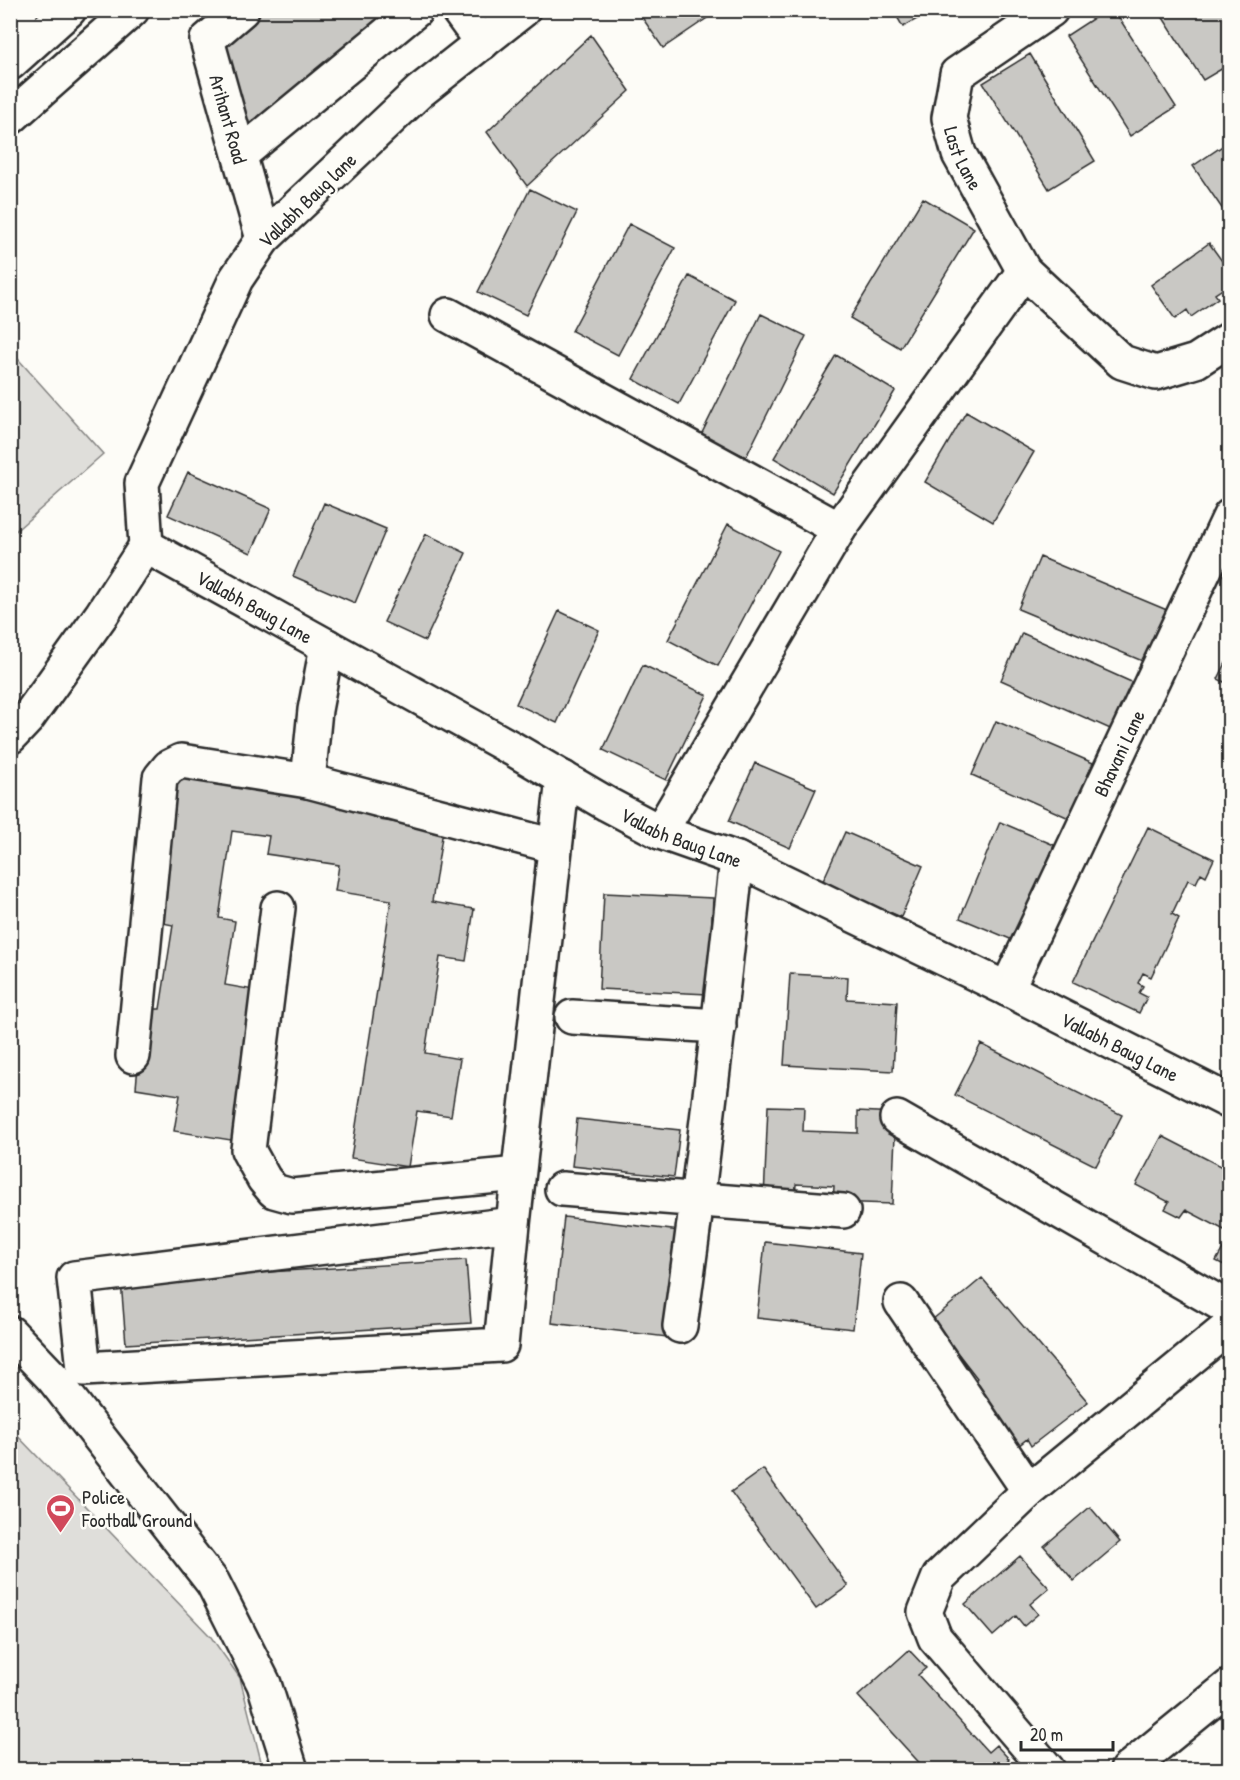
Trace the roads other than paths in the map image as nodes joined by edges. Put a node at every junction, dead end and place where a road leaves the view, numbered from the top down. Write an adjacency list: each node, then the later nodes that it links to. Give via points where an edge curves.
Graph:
1 (21, 10): 9 (main road)
2 (69, 10): 11 (main road)
3 (132, 10): 12 (main road)
4 (242, 10): 13 (main road, Arihant Road, via 207,40)
5 (416, 10): 13 (main road)
6 (458, 10): 10 (main road)
7 (523, 10): 10 (main road, Vallabh Baug lane)
8 (1051, 10): 15 (main road, Last Lane, via 957,74 949,118 959,154)
9 (10, 20)
10 (482, 43): 14 (main road, Vallabh Baug lane, via 419,92)
11 (10, 63)
12 (10, 118)
13 (240, 155): 14 (main road, Arihant Road)
14 (263, 239): 20 (main road, Vallabh Baug lane, via 236,279 142,483)
15 (1024, 271): 17 (main road, Last Lane, via 1122,362 1156,373 1196,361); 19 (main road)
16 (448, 315): 19 (main road)
17 (1230, 339)
18 (1230, 516): 29 (main road, Bhavani Lane)
19 (839, 529): 25 (main road)
20 (146, 546): 21 (main road, Vallabh Baug Lane); 22 (main road, via 102,614)
21 (327, 646): 23 (main road, Vallabh Baug Lane); 24 (main road)
22 (10, 737)
23 (563, 778): 25 (main road, Vallabh Baug Lane); 26 (main road)
24 (308, 781): 26 (main road); 32 (main road, via 181,761 160,778)
25 (660, 832): 27 (main road, Vallabh Baug Lane)
26 (554, 846): 35 (main road)
27 (736, 859): 29 (main road, Vallabh Baug Lane); 31 (main road)
28 (278, 908): 35 (main road, via 248,1150 274,1191 292,1196)
29 (1007, 989): 33 (main road, Vallabh Baug Lane)
30 (572, 1017): 31 (main road)
31 (719, 1026): 37 (main road)
32 (133, 1056)
33 (1230, 1102)
34 (897, 1118): 41 (main road)
35 (518, 1174): 39 (main road)
36 (561, 1189): 37 (main road)
37 (698, 1200): 38 (main road); 42 (main road)
38 (843, 1211)
39 (513, 1224): 39 (main road, via 74,1278 84,1369 501,1345)
40 (901, 1302): 45 (main road)
41 (1230, 1309)
42 (680, 1326)
43 (1230, 1326): 45 (main road)
44 (10, 1333): 47 (main road, via 53,1378 213,1583 264,1684)
45 (1029, 1491): 48 (main road, via 939,1576 926,1612 935,1638)
46 (1230, 1686): 49 (main road)
47 (291, 1770)
48 (1048, 1770)
49 (1127, 1770)

